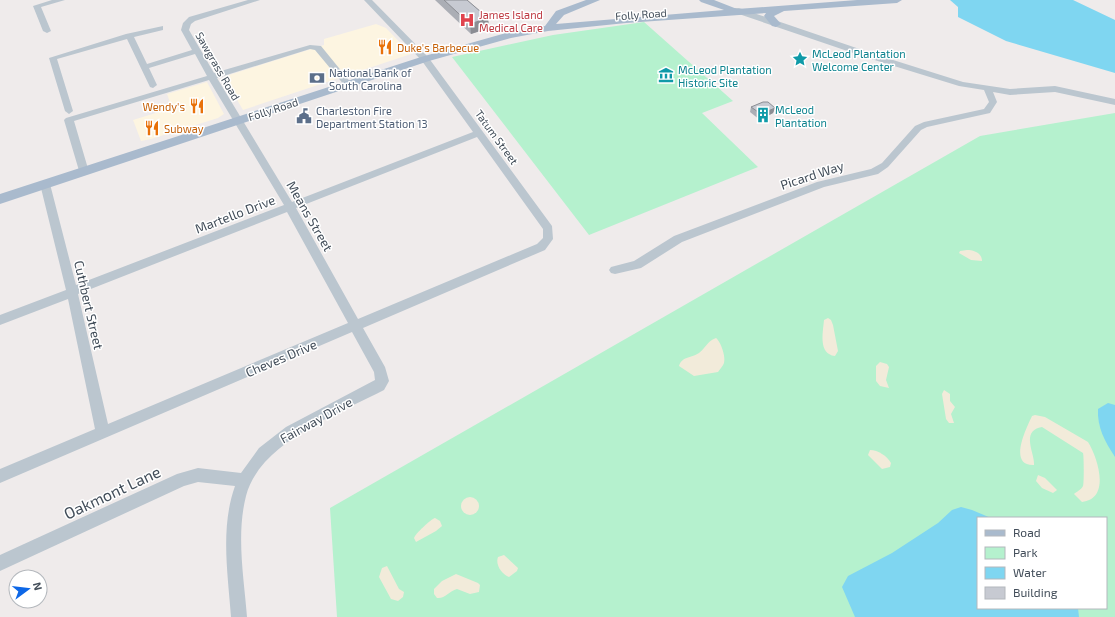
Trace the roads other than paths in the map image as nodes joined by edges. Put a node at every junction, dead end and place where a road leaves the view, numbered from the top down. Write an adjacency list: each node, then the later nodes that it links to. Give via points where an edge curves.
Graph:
1 (61, 0): 14 (street, via 37,6)
2 (256, 0): 16 (street, Sawgrass Road, via 202,15 187,23 185,30)
3 (368, 0): 17 (street, Tatum Street)
4 (595, 0): 7 (main road)
5 (704, 0): 9 (main road)
6 (897, 0): 8 (main road, Folly Road)
7 (579, 6): 10 (main road, via 573,11 577,16); 13 (main road, via 560,13)
8 (789, 7): 9 (main road, Folly Road); 11 (main road, via 771,13 770,19)
9 (736, 10): 10 (main road, Folly Road, via 719,8); 11 (street); 13 (main road, Folly Road)
10 (605, 17): 13 (main road, Folly Road, via 559,23)
11 (776, 24): 22 (street, via 954,82)
12 (160, 28): 15 (street)
13 (548, 28): 17 (main road, Folly Road, via 510,35)
14 (47, 31)
15 (129, 36): 18 (street); 24 (street, via 52,58)
16 (197, 51): 18 (street); 19 (street, Sawgrass Road)
17 (425, 59): 20 (main road, Folly Road); 26 (street, Tatum Street)
18 (144, 67): 21 (street)
19 (211, 77): 20 (street, via 314,47 318,48); 25 (street, Sawgrass Road); 27 (street, via 69,120)
20 (348, 84): 25 (main road, Folly Road)
21 (153, 85)
22 (988, 90): 23 (street, via 1010,92 1055,89); 32 (street, Picard Way, via 993,102 987,111 918,128 885,165 874,172 821,184 678,239 637,265)
23 (1115, 102)
24 (69, 111)
25 (237, 121): 27 (main road, Folly Road); 30 (street, Means Street)
26 (479, 133): 30 (street, Martello Drive); 31 (street, Tatum Street)
27 (84, 172): 28 (main road, Folly Road)
28 (45, 184): 29 (main road, Folly Road); 33 (street, Cuthbert Street)
29 (0, 199)
30 (290, 207): 33 (street, Martello Drive); 35 (street, Means Street)
31 (548, 229): 35 (street, Cheves Drive, via 548,239 541,247)
32 (615, 270)
33 (72, 292): 34 (street, Martello Drive); 36 (street, Cuthbert Street)
34 (0, 320)
35 (356, 327): 36 (street, Cheves Drive); 38 (street, Fairway Drive, via 380,371 382,381 379,386 291,431 261,456)
36 (103, 432): 37 (street, Cheves Drive)
37 (0, 476)
38 (244, 480): 39 (street, Oakmont Lane, via 198,475 182,479); 40 (street, Fairway Drive, via 236,502 234,526)
39 (0, 563)
40 (239, 617)

